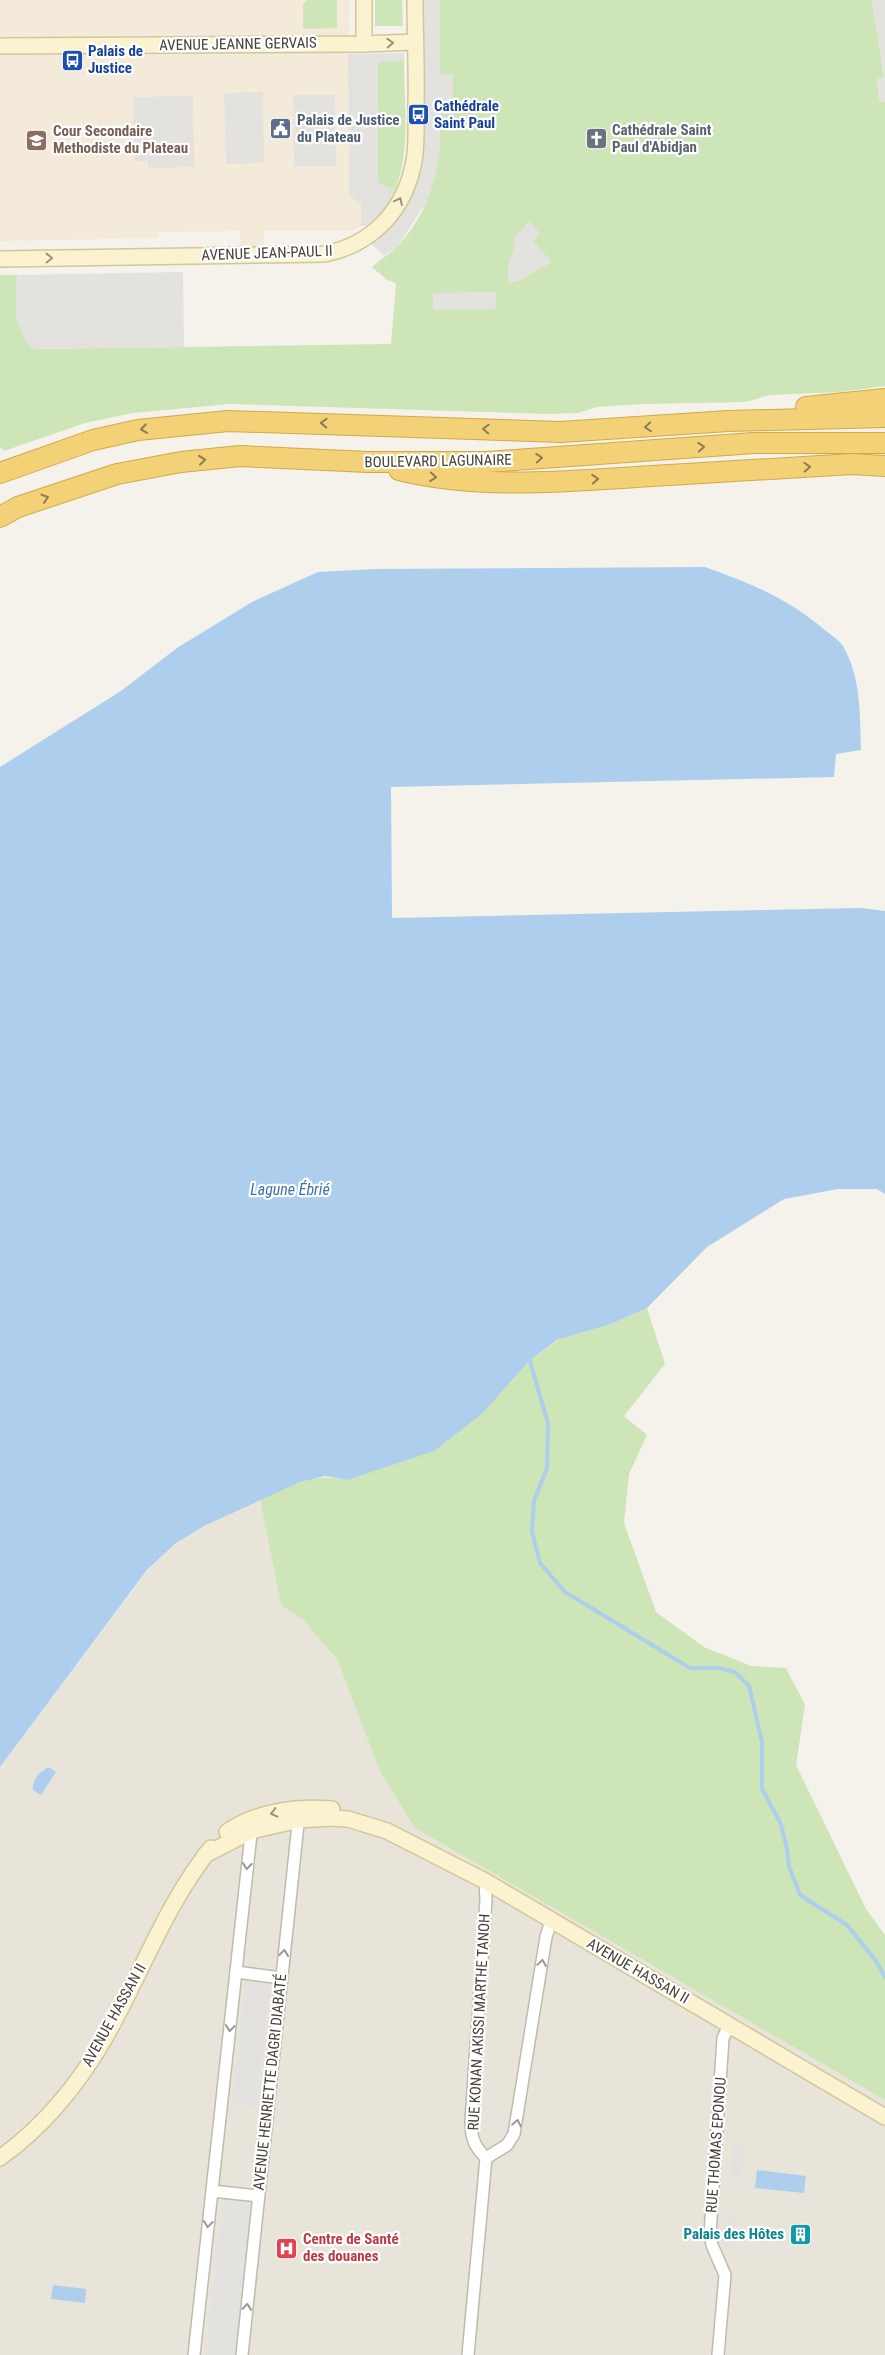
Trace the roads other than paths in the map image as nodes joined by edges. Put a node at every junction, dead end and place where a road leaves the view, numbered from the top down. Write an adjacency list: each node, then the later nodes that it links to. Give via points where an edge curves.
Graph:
1 (364, 0): 4 (street)
2 (415, 0): 3 (street, AVENUE JEAN-PAUL II)
3 (416, 42): 4 (street, AVENUE JEANNE GERVAIS, one-way to 3); 6 (street, AVENUE JEAN-PAUL II, one-way to 3, via 325,254 360,243 384,223 398,205 414,163)
4 (364, 44): 5 (street, AVENUE JEANNE GERVAIS)
5 (0, 46)
6 (0, 259)
7 (885, 399): 9 (highway, via 796,408)
8 (885, 416): 9 (highway, BOULEVARD LAGUNAIRE)
9 (728, 422): 13 (highway, BOULEVARD LAGUNAIRE, one-way to 13, via 561,432 228,421 138,430 93,440)
10 (885, 443): 11 (highway, BOULEVARD LAGUNAIRE, one-way to 10, via 487,462 754,443)
11 (368, 462): 12 (highway, one-way to 12, via 424,476 498,482 852,464); 14 (highway, BOULEVARD LAGUNAIRE, one-way to 11, via 18,507 117,474 181,462 240,456)
12 (885, 466)
13 (0, 473)
14 (0, 517)
15 (299, 1814): 16 (street, AVENUE HASSAN II); 17 (street, AVENUE HASSAN II, via 341,1810 361,1816); 20 (street, AVENUE HENRIETTE DAGRI DIABATÉ, one-way to 15)
16 (252, 1825): 19 (street, one-way to 19); 23 (street, AVENUE HASSAN II, via 205,1855 169,1911 105,2038 82,2074 40,2124)
17 (485, 1881): 18 (street, AVENUE HASSAN II); 24 (street, RUE KONAN AKISSI MARTHE TANOH, via 471,2138)
18 (551, 1920): 21 (street, AVENUE HASSAN II); 24 (street, one-way to 18, via 507,2145 514,2134)
19 (236, 1972): 20 (street); 25 (street, one-way to 25)
20 (282, 1978): 26 (street, AVENUE HENRIETTE DAGRI DIABATÉ)
21 (730, 2024): 22 (street, AVENUE HASSAN II); 30 (street, RUE THOMAS EPONOU, via 723,2038 710,2234 725,2275)
22 (885, 2117)
23 (0, 2158)
24 (486, 2158): 29 (street)
25 (212, 2191): 26 (street); 27 (street, one-way to 27)
26 (258, 2196): 28 (street, AVENUE HENRIETTE DAGRI DIABATÉ, one-way to 26)
27 (194, 2355)
28 (242, 2355)
29 (468, 2355)
30 (718, 2355)

